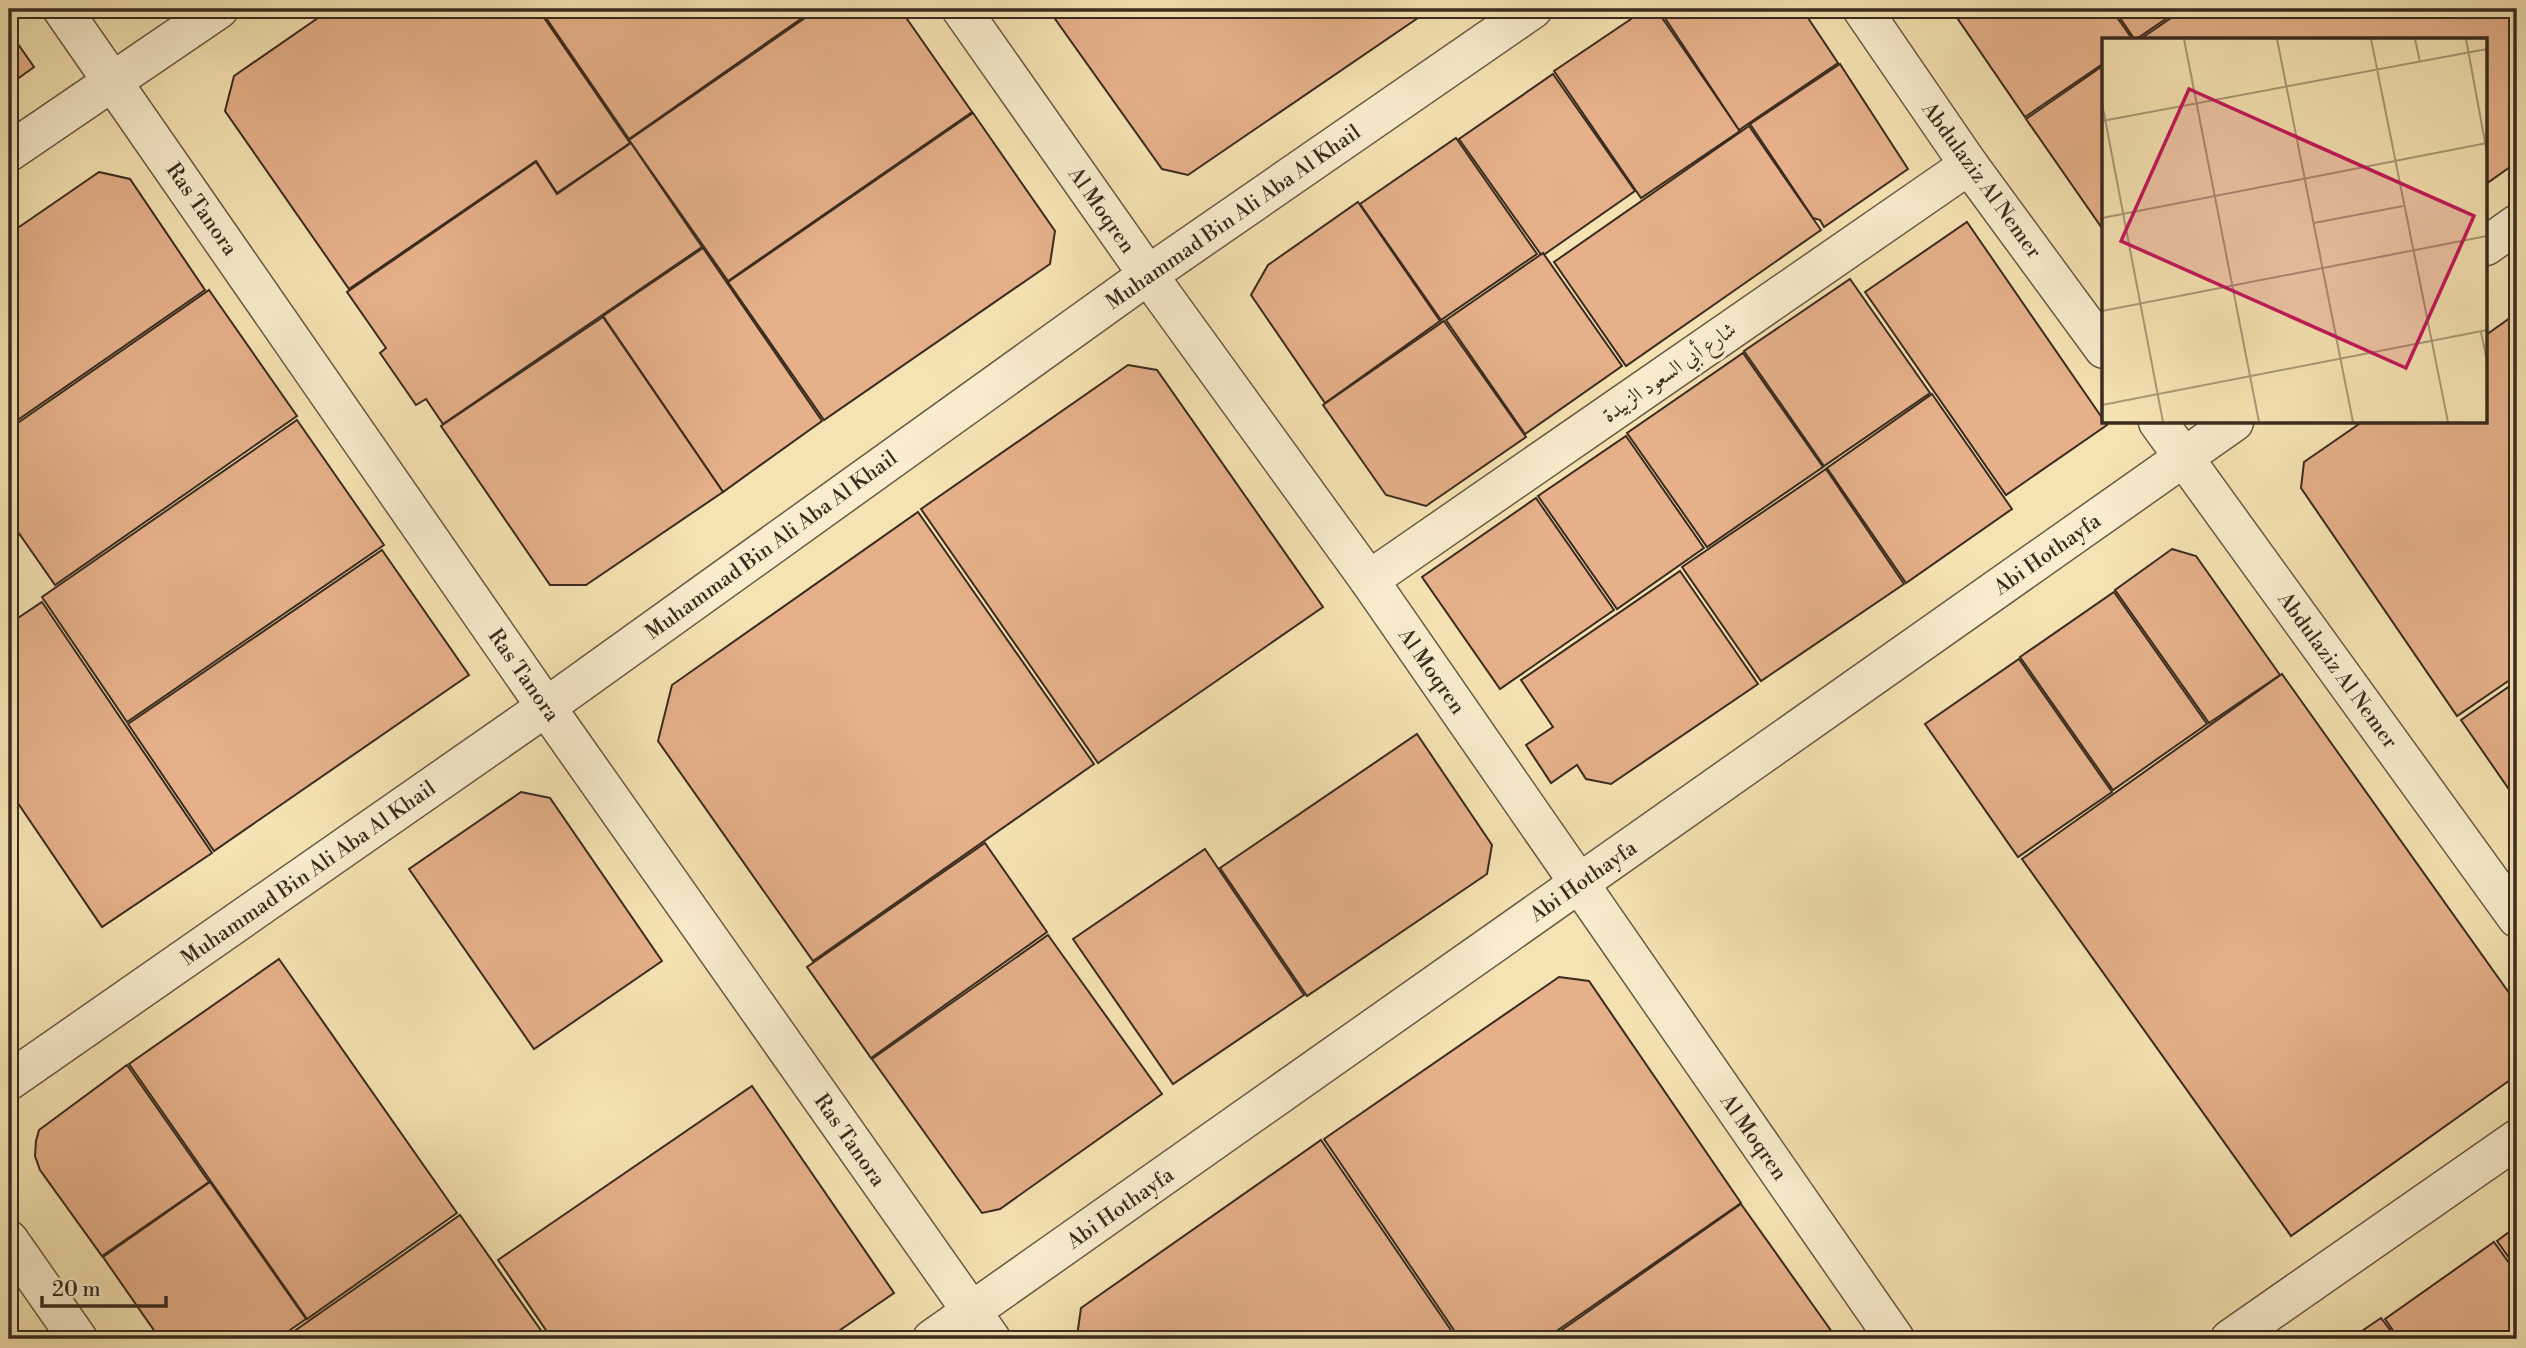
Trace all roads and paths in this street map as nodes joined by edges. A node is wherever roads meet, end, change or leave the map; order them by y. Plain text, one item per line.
1 (62, 9) edge
2 (219, 9) edge
3 (961, 9) edge
4 (1533, 9) edge
5 (1862, 9) edge
6 (113, 80) junction
7 (9, 152) edge
8 (1969, 165) junction
9 (2517, 224) edge
10 (2488, 245) edge
11 (1148, 275) junction
12 (2102, 346) edge
13 (2159, 424) edge
14 (2231, 424) edge
15 (2184, 457) junction
16 (1368, 580) junction
17 (546, 707) junction
18 (1578, 884) junction
19 (2517, 918) edge
20 (9, 1081) edge
21 (2517, 1139) edge
22 (9, 1240) edge
23 (981, 1326) edge
24 (78, 1339) edge
25 (932, 1339) edge
26 (1895, 1339) edge
27 (2230, 1339) edge

1 - 6 street, Ras Tanora
2 - 6 street
3 - 11 street, Al Moqren
4 - 11 street, Muhammad Bin Ali Aba Al Khail
5 - 8 street, Abdulaziz Al Nemer
6 - 7 street
6 - 17 street, Ras Tanora
8 - 12 street, Abdulaziz Al Nemer
8 - 16 street, شارع أبي السعود الزبيدة
9 - 10 street
11 - 16 street, Al Moqren
11 - 17 street, Muhammad Bin Ali Aba Al Khail
13 - 15 street, Abdulaziz Al Nemer
14 - 15 street, Abi Hothayfa
15 - 18 street, Abi Hothayfa
15 - 19 street, Abdulaziz Al Nemer
16 - 18 street, Al Moqren
17 - 20 street, Muhammad Bin Ali Aba Al Khail
17 - 23 street, Ras Tanora
18 - 23 street, Abi Hothayfa
18 - 26 street, Al Moqren
21 - 27 street
22 - 24 street
23 - 25 street, Abi Hothayfa

